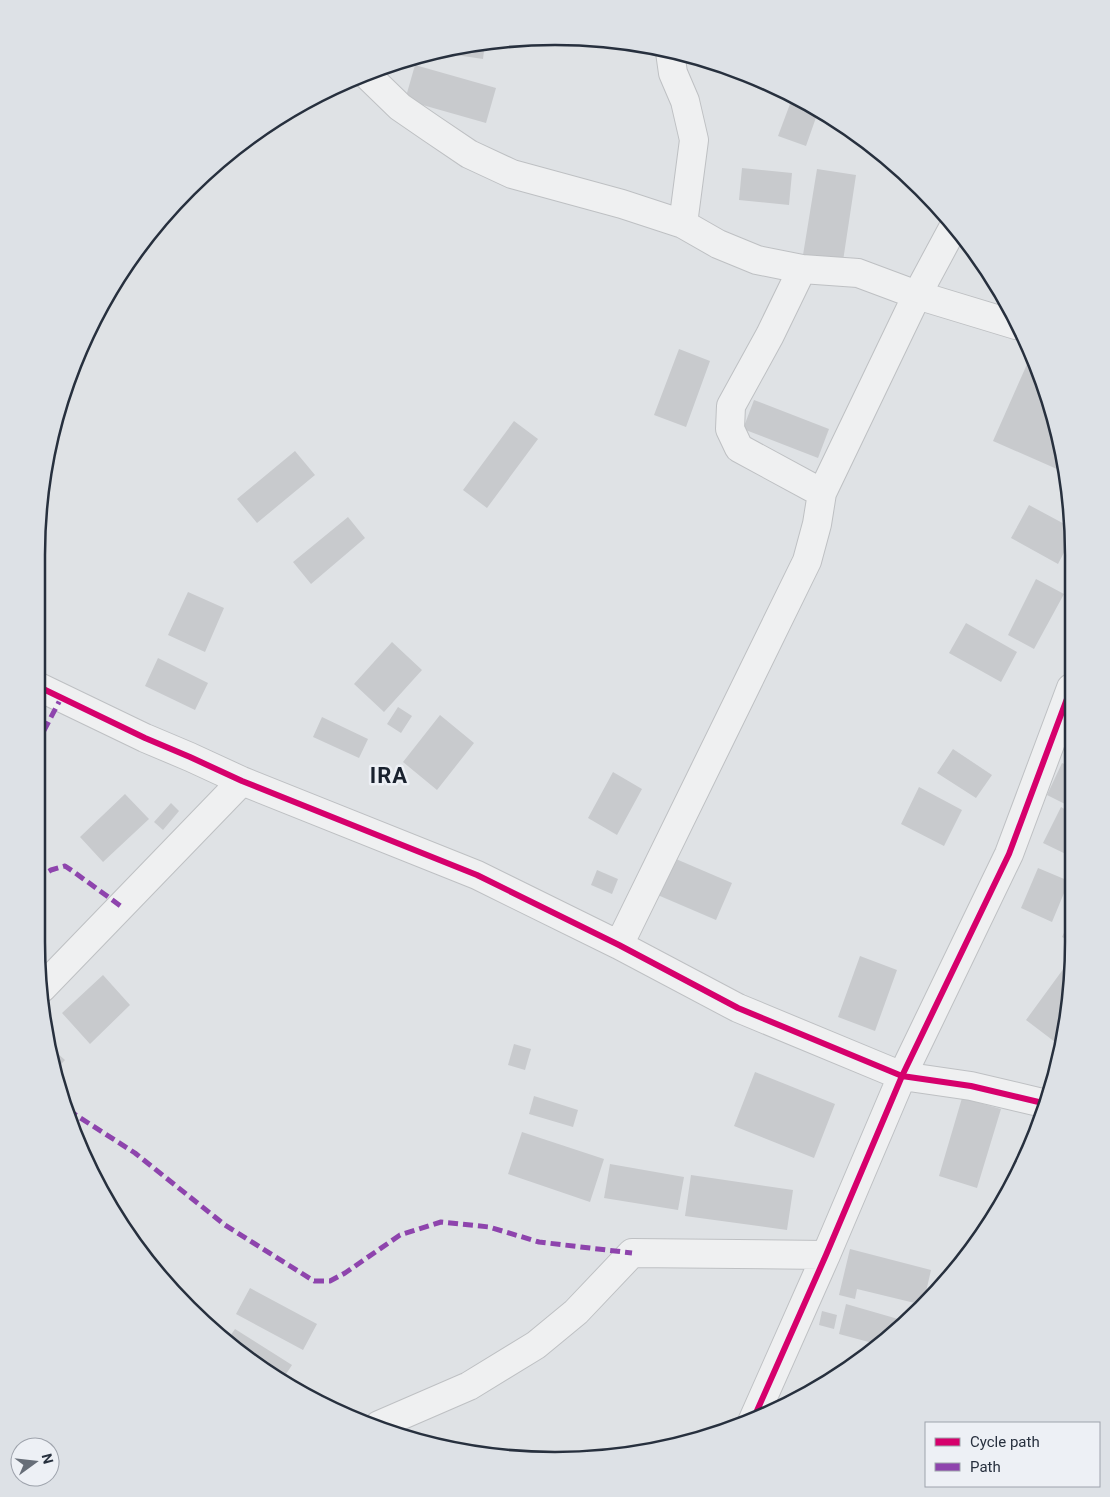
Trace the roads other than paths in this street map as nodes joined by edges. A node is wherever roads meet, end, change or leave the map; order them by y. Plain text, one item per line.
1 (671, 59) edge
2 (372, 79) edge
3 (683, 224) junction
4 (950, 233) edge
5 (802, 269) junction
6 (917, 295) junction
7 (1009, 323) edge
8 (822, 493) junction
9 (45, 690) edge
10 (1065, 704) edge
11 (242, 781) junction
12 (619, 945) junction
13 (47, 983) edge
14 (902, 1076) junction
15 (1039, 1102) edge
16 (826, 1255) junction
17 (757, 1410) edge
18 (385, 1423) edge

1 - 3 street
2 - 3 street
3 - 5 street
4 - 6 street
5 - 6 street
5 - 8 street
6 - 7 street
6 - 8 street
8 - 12 street
9 - 11 street
10 - 14 street
11 - 12 street
11 - 13 street
12 - 14 street
14 - 15 street
14 - 16 street
16 - 17 street
16 - 18 street

